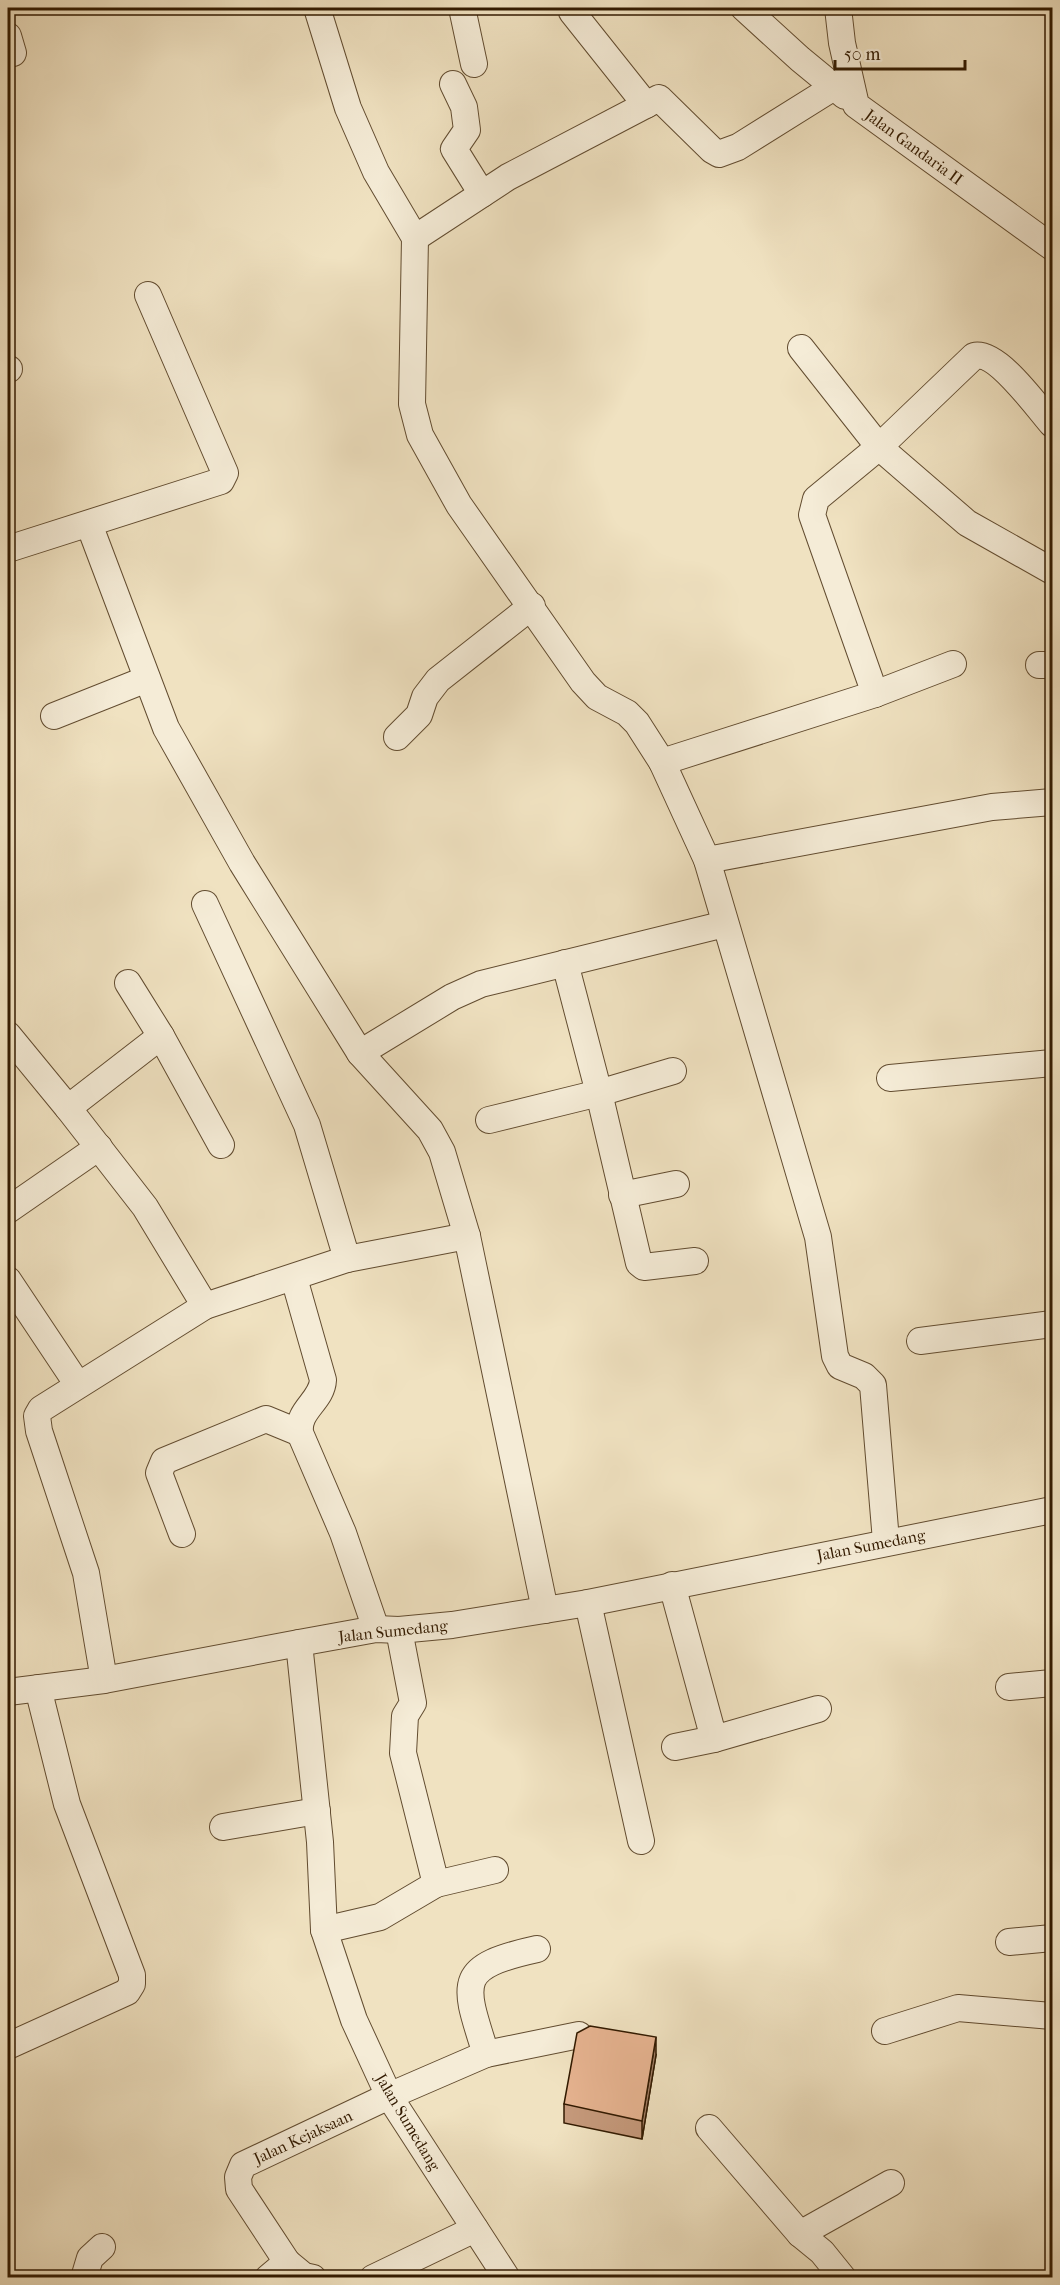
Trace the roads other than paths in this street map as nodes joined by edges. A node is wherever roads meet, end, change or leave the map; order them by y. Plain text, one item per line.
1 (317, 8) edge
2 (462, 8) edge
3 (744, 8) edge
4 (838, 8) edge
5 (573, 12) dead end
6 (474, 64) dead end
7 (453, 84) dead end
8 (834, 87) junction
9 (646, 105) junction
10 (856, 105) junction
11 (482, 194) junction
12 (415, 237) junction
13 (1053, 247) edge
14 (148, 295) dead end
15 (801, 348) dead end
16 (1053, 424) edge
17 (879, 447) junction
18 (89, 524) junction
19 (8, 549) edge
20 (1053, 571) edge
21 (532, 606) junction
22 (953, 664) dead end
23 (147, 679) junction
24 (875, 694) junction
25 (54, 716) dead end
26 (397, 737) dead end
27 (662, 762) junction
28 (1053, 802) edge
29 (708, 860) junction
30 (205, 904) dead end
31 (725, 924) junction
32 (565, 963) junction
33 (128, 983) dead end
34 (8, 1035) edge
35 (161, 1036) junction
36 (360, 1053) junction
37 (1053, 1063) edge
38 (672, 1071) dead end
39 (890, 1078) dead end
40 (599, 1093) junction
41 (68, 1108) junction
42 (489, 1120) dead end
43 (221, 1145) dead end
44 (99, 1147) junction
45 (676, 1184) dead end
46 (622, 1195) junction
47 (8, 1210) edge
48 (467, 1236) junction
49 (347, 1259) junction
50 (695, 1261) dead end
51 (294, 1278) junction
52 (8, 1280) edge
53 (205, 1306) junction
54 (1053, 1324) edge
55 (920, 1341) dead end
56 (78, 1385) junction
57 (300, 1433) junction
58 (1053, 1510) edge
59 (182, 1534) dead end
60 (886, 1541) junction
61 (672, 1585) junction
62 (588, 1604) junction
63 (545, 1610) junction
64 (388, 1630) junction
65 (299, 1643) junction
66 (104, 1680) junction
67 (1053, 1683) edge
68 (1009, 1687) dead end
69 (38, 1688) junction
70 (8, 1692) edge
71 (818, 1709) dead end
72 (714, 1739) junction
73 (675, 1747) dead end
74 (317, 1811) junction
75 (223, 1827) dead end
76 (641, 1841) dead end
77 (495, 1870) dead end
78 (435, 1884) junction
79 (324, 1930) junction
80 (1053, 1938) edge
81 (1009, 1942) dead end
82 (537, 1948) dead end
83 (1053, 2016) edge
84 (885, 2031) dead end
85 (579, 2035) edge
86 (8, 2046) edge
87 (486, 2054) junction
88 (389, 2096) junction
89 (709, 2128) dead end
90 (891, 2183) dead end
91 (474, 2229) junction
92 (800, 2234) junction
93 (102, 2247) dead end
94 (278, 2270) edge
95 (84, 2277) edge
96 (313, 2277) edge
97 (373, 2277) edge
98 (507, 2277) edge
99 (843, 2277) edge

1 - 12 street
2 - 6 street
3 - 8 street
4 - 10 street, Jalan Gandaria II
5 - 9 street
7 - 11 street
8 - 9 street
8 - 10 street
9 - 11 street
10 - 13 street, Jalan Gandaria II
11 - 12 street
12 - 21 street
14 - 18 street
15 - 17 street
16 - 17 street
17 - 20 street
17 - 24 street
18 - 19 street
18 - 23 street
21 - 26 street
21 - 27 street
22 - 24 street
23 - 25 street
23 - 36 street
24 - 27 street
27 - 29 street
28 - 29 street
29 - 31 street
30 - 49 street
31 - 32 street
31 - 60 street
32 - 36 street
32 - 40 street
33 - 35 street
34 - 41 street
35 - 41 street
35 - 43 street
36 - 48 street
37 - 39 street
38 - 40 street
40 - 42 street
40 - 46 street
41 - 44 street
44 - 47 street
44 - 53 street
45 - 46 street
46 - 50 street
48 - 49 street
48 - 63 street
49 - 51 street
51 - 53 street
51 - 57 street
52 - 56 street
53 - 56 street
54 - 55 street
56 - 66 street
57 - 59 street
57 - 64 street
58 - 60 street, Jalan Sumedang
60 - 61 street, Jalan Sumedang
61 - 62 street, Jalan Sumedang
61 - 72 street
62 - 63 street, Jalan Sumedang
62 - 76 street
63 - 64 street, Jalan Sumedang
64 - 65 street, Jalan Sumedang
64 - 78 street
65 - 66 street
65 - 74 street, Jalan Sumedang
66 - 69 street
67 - 68 street
69 - 70 street
69 - 86 street
71 - 72 street
72 - 73 street
74 - 75 street
74 - 79 street, Jalan Sumedang
77 - 78 street
78 - 79 street
79 - 88 street, Jalan Sumedang
80 - 81 street
82 - 87 street
83 - 84 street
85 - 87 street
87 - 88 street
88 - 91 street, Jalan Sumedang
88 - 94 street, Jalan Kejaksaan
89 - 92 street
90 - 92 street
91 - 97 street
91 - 98 street, Jalan Sumedang
92 - 99 street
93 - 95 street
94 - 96 street

